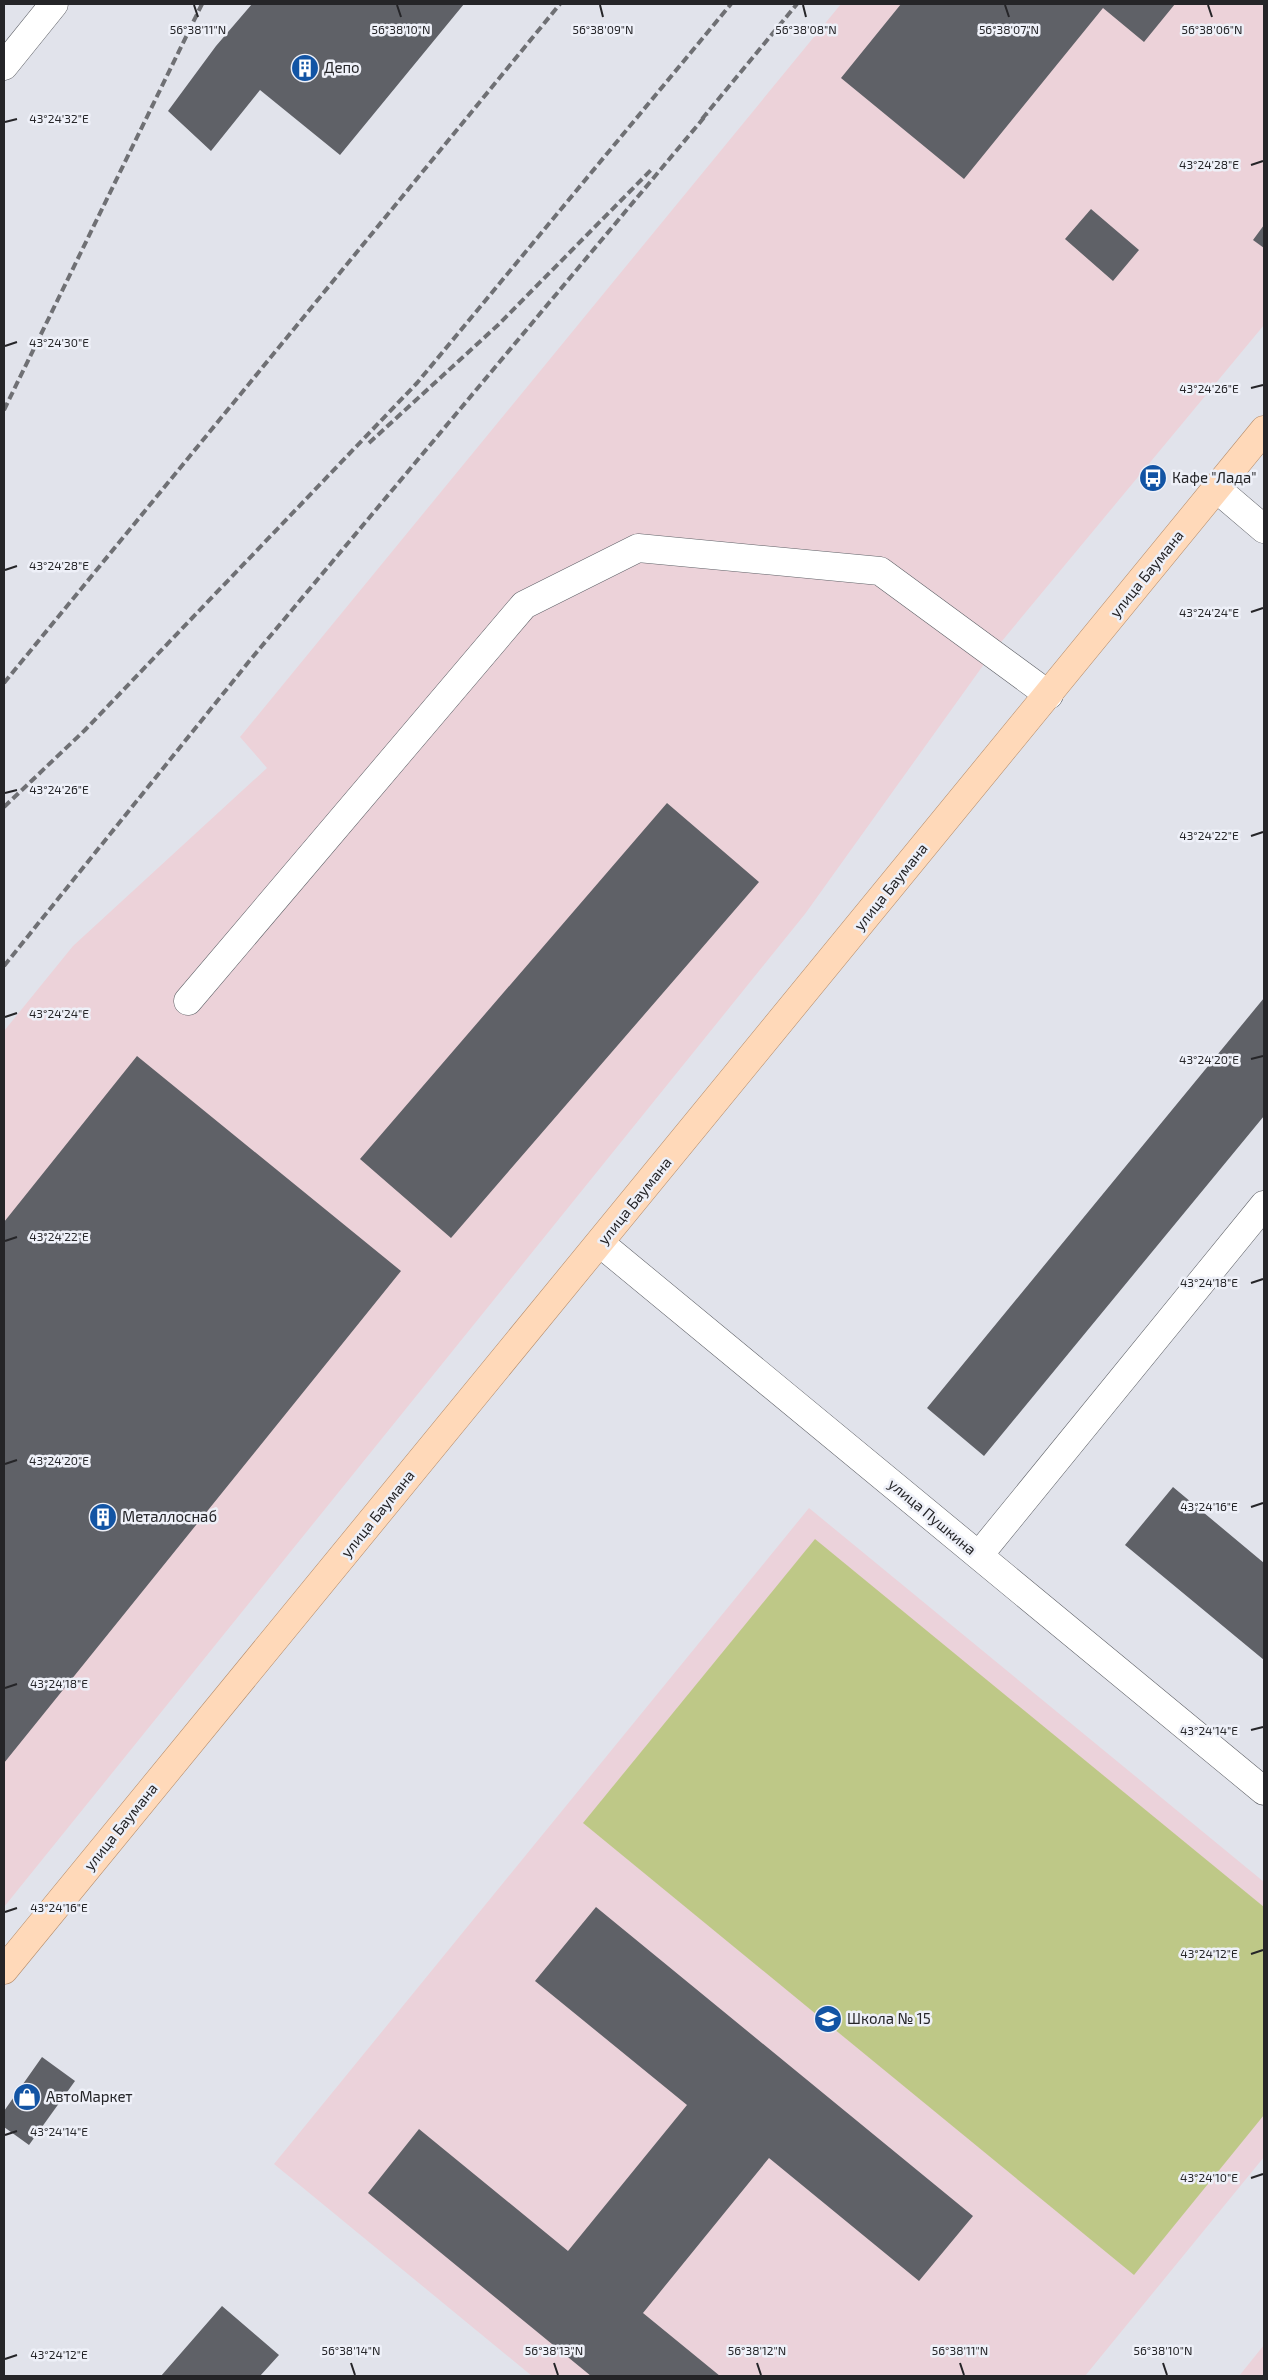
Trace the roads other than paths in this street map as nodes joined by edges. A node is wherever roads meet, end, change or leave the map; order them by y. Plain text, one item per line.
1 (54, 4) edge
2 (4, 66) edge
3 (1264, 430) edge
4 (1216, 489) junction
5 (1264, 529) edge
6 (1049, 695) junction
7 (188, 1001) dead end
8 (1264, 1205) edge
9 (600, 1243) junction
10 (978, 1555) junction
11 (1264, 1791) edge
12 (4, 1970) edge

1 - 2 street
3 - 4 main road, улица Баумана
4 - 5 street
4 - 6 main road, улица Баумана
6 - 7 street
6 - 9 main road, улица Баумана
8 - 10 street
9 - 10 street, улица Пушкина
9 - 12 main road, улица Баумана
10 - 11 street, улица Пушкина

